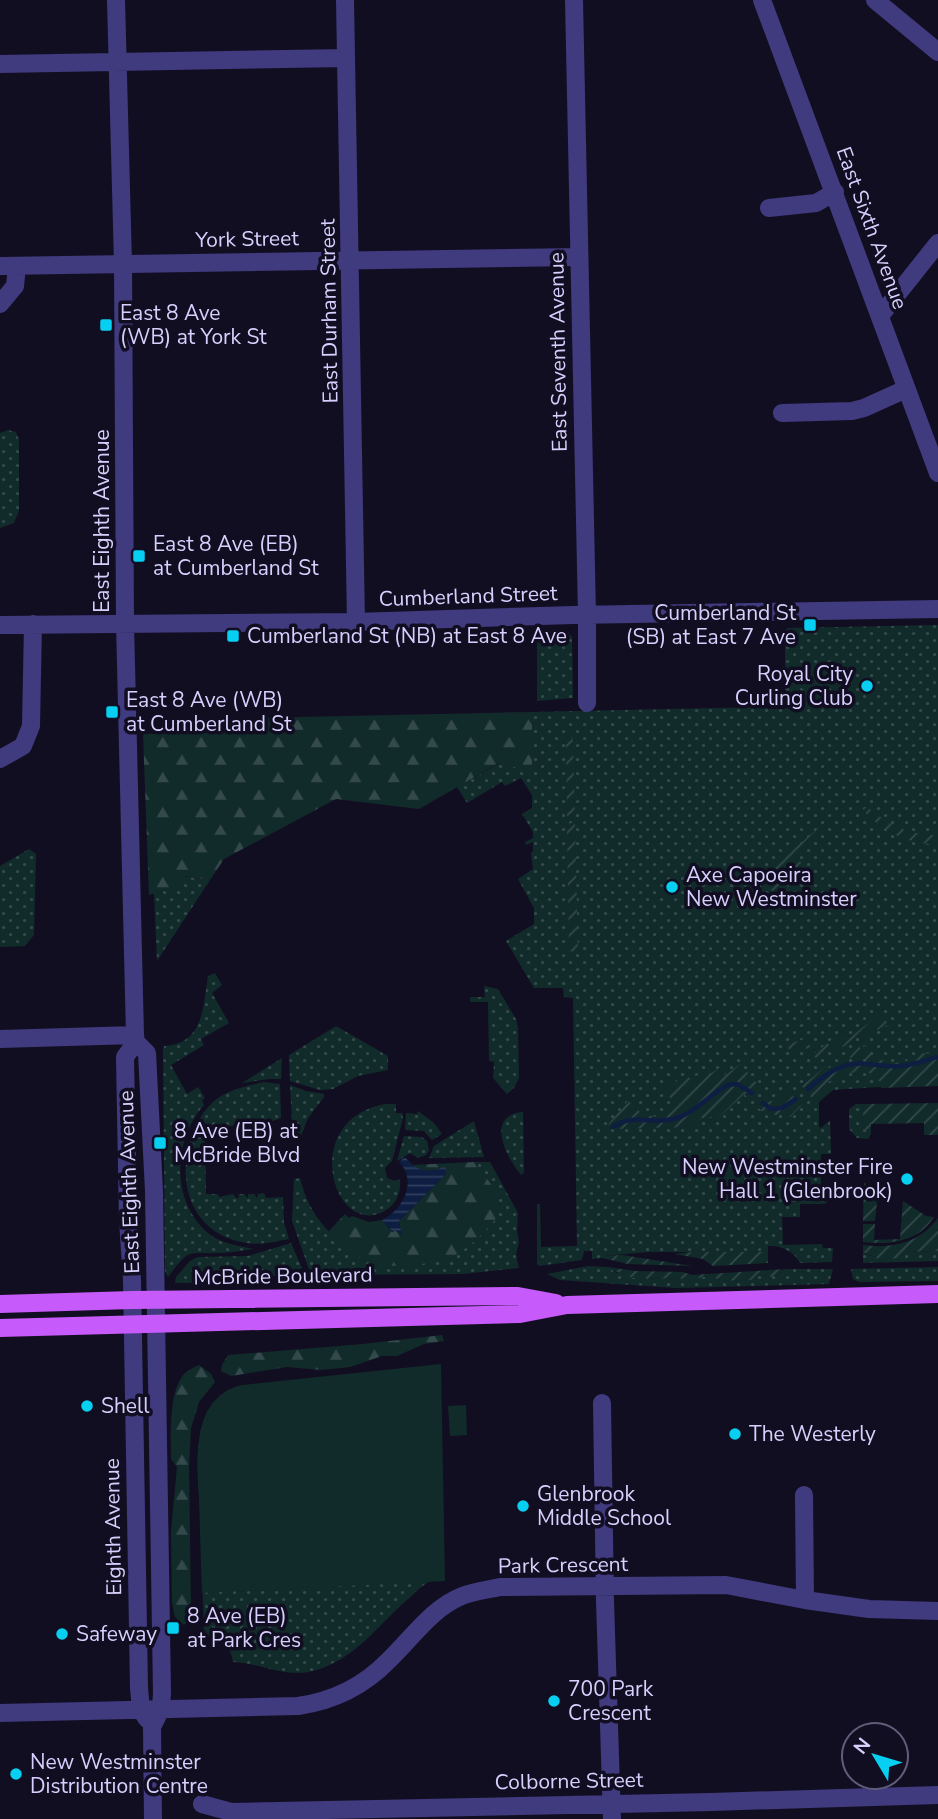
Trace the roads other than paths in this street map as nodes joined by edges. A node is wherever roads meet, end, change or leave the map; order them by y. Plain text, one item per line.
1 (116, 0) edge
2 (345, 0) edge
3 (574, 0) edge
4 (875, 0) edge
5 (767, 2) edge
6 (938, 52) edge
7 (346, 58) junction
8 (117, 62) junction
9 (0, 64) edge
10 (835, 192) junction
11 (769, 208) dead end
12 (938, 243) edge
13 (579, 257) junction
14 (351, 259) junction
15 (123, 264) junction
16 (8, 266) edge
17 (0, 304) edge
18 (880, 316) junction
19 (906, 389) junction
20 (782, 413) dead end
21 (938, 473) edge
22 (938, 609) edge
23 (587, 615) junction
24 (356, 622) junction
25 (125, 623) junction
26 (33, 624) junction
27 (0, 625) edge
28 (587, 703) dead end
29 (0, 760) edge
30 (136, 1038) junction
31 (0, 1039) edge
32 (938, 1294) edge
33 (132, 1300) junction
34 (156, 1300) junction
35 (0, 1304) edge
36 (566, 1306) junction
37 (133, 1323) junction
38 (156, 1324) junction
39 (0, 1328) edge
40 (603, 1403) dead end
41 (804, 1495) dead end
42 (137, 1558) junction
43 (161, 1558) junction
44 (605, 1587) junction
45 (805, 1600) junction
46 (938, 1611) edge
47 (161, 1709) junction
48 (141, 1710) junction
49 (0, 1713) edge
50 (152, 1727) junction
51 (938, 1795) edge
52 (202, 1804) dead end
53 (611, 1811) edge
54 (153, 1819) edge

1 - 8 street, East Eighth Avenue
2 - 7 street, East Durham Street
3 - 13 street, East Seventh Avenue
4 - 6 street
5 - 10 street, East Sixth Avenue
7 - 8 street
7 - 14 street, East Durham Street
8 - 9 street
8 - 15 street, East Eighth Avenue
10 - 11 street
10 - 18 street, East Sixth Avenue
12 - 18 street
13 - 14 street, York Street
13 - 23 street, East Seventh Avenue
14 - 15 street, York Street
14 - 24 street, East Durham Street
15 - 16 street, York Street
15 - 25 street, East Eighth Avenue
16 - 17 street
18 - 19 street, East Sixth Avenue
19 - 20 street
19 - 21 street, East Sixth Avenue
22 - 23 street, Cumberland Street
23 - 24 street, Cumberland Street
23 - 28 street, East Seventh Avenue
24 - 25 street, Cumberland Street
25 - 26 street, Cumberland Street
25 - 30 street, East Eighth Avenue
26 - 27 street, Cumberland Street
26 - 29 street
30 - 31 street
30 - 33 street, East Eighth Avenue
30 - 34 street, East Eighth Avenue
32 - 36 main road, McBride Boulevard
33 - 34 main road, McBride Boulevard
33 - 35 main road, McBride Boulevard
33 - 37 street, East Eighth Avenue
34 - 36 main road, McBride Boulevard
34 - 38 street, East Eighth Avenue
36 - 38 main road, McBride Boulevard
37 - 38 main road, McBride Boulevard
37 - 39 main road, McBride Boulevard
37 - 42 street, Eighth Avenue
38 - 43 street
40 - 44 street
41 - 45 street
42 - 43 street
42 - 48 street, Eighth Avenue
43 - 47 street
44 - 45 street, Park Crescent
44 - 47 street, Park Crescent
44 - 53 street
45 - 46 street, Park Crescent
47 - 48 street, Park Crescent
47 - 50 street
48 - 49 street
48 - 50 street
50 - 54 street
51 - 53 street, Colborne Street
52 - 53 street, Colborne Street

